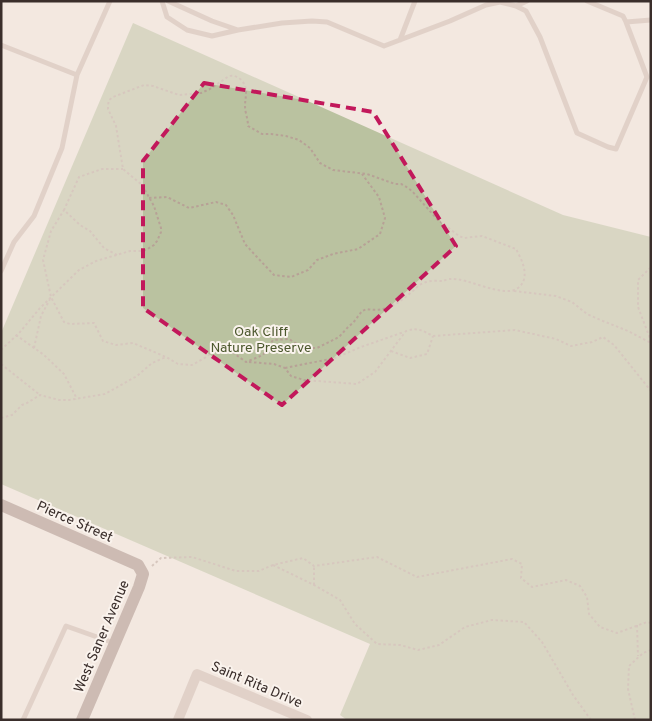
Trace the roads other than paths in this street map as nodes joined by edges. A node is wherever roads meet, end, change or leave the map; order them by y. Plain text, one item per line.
1 (110, 1) edge
2 (162, 1) edge
3 (168, 1) edge
4 (415, 1) edge
5 (527, 1) edge
6 (587, 1) edge
7 (516, 6) junction
8 (651, 20) edge
9 (626, 22) junction
10 (238, 30) junction
11 (400, 40) junction
12 (1, 45) edge
13 (77, 75) junction
14 (1, 271) edge
15 (1, 505) edge
16 (140, 570) joint
17 (115, 644) junction
18 (23, 720) edge
19 (82, 720) edge
20 (178, 720) edge
21 (307, 720) edge

1 - 13 lane
2 - 10 lane
3 - 10 lane
4 - 11 lane
5 - 7 lane
6 - 9 lane
7 - 9 lane
7 - 11 lane
8 - 9 lane
10 - 11 lane
12 - 13 lane
13 - 14 lane
15 - 16 street, Pierce Street
16 - 17 street, West Saner Avenue
17 - 18 lane
17 - 19 street, West Saner Avenue
20 - 21 street, Saint Rita Drive

